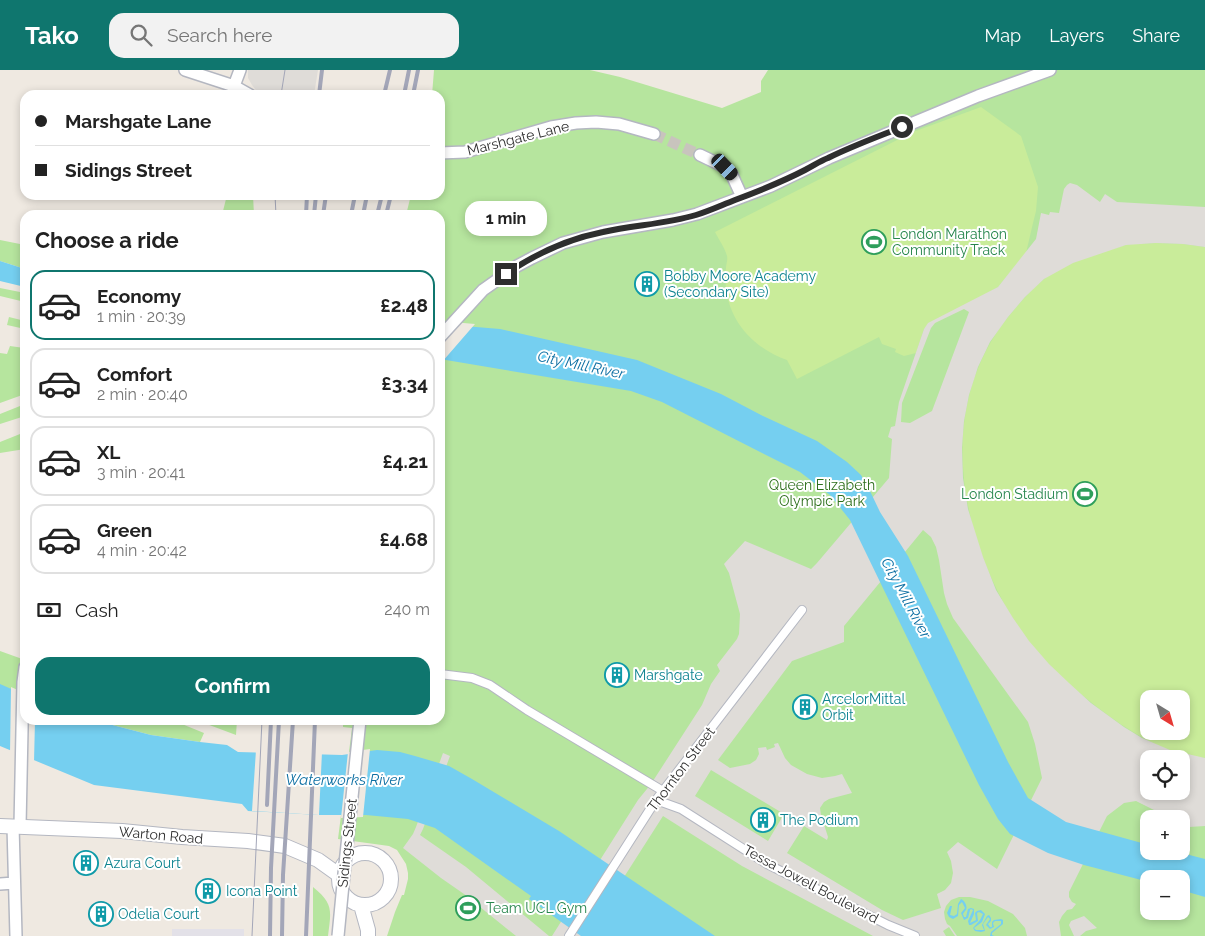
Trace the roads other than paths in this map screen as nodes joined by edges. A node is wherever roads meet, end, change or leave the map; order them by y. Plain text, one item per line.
1 (185, 70) edge
2 (240, 70) edge
3 (1050, 70) edge
4 (234, 86) junction
5 (241, 90) edge
6 (654, 134) tunnel mouth
7 (445, 153) edge
8 (700, 155) tunnel mouth
9 (742, 197) junction
10 (445, 332) edge
11 (802, 610) dead end
12 (445, 675) edge
13 (22, 725) edge
14 (359, 725) edge
15 (663, 791) junction
16 (656, 800) junction
17 (11, 826) edge
18 (318, 860) junction
19 (346, 861) junction
20 (339, 875) junction
21 (14, 883) junction
22 (0, 884) edge
23 (377, 901) junction
24 (362, 905) junction
25 (368, 933) edge
26 (16, 936) edge
27 (338, 936) edge
28 (569, 936) edge
29 (915, 936) edge

1 - 4 street
2 - 4 street
3 - 9 street
4 - 5 street
6 - 7 street, Marshgate Lane
8 - 9 street
9 - 10 street
11 - 15 street, Thornton Street
12 - 15 street
13 - 17 street
14 - 27 street, Sidings Street, bridge
15 - 16 street, Thornton Street
16 - 28 street, Thornton Street
16 - 29 street, Tessa Jowell Boulevard
17 - 18 street, Warton Road
17 - 21 street
18 - 19 street, Warton Road
18 - 20 street, Warton Road
19 - 20 street
19 - 23 street
20 - 24 street
21 - 22 street
21 - 26 street
23 - 24 street
23 - 25 street
24 - 25 street

